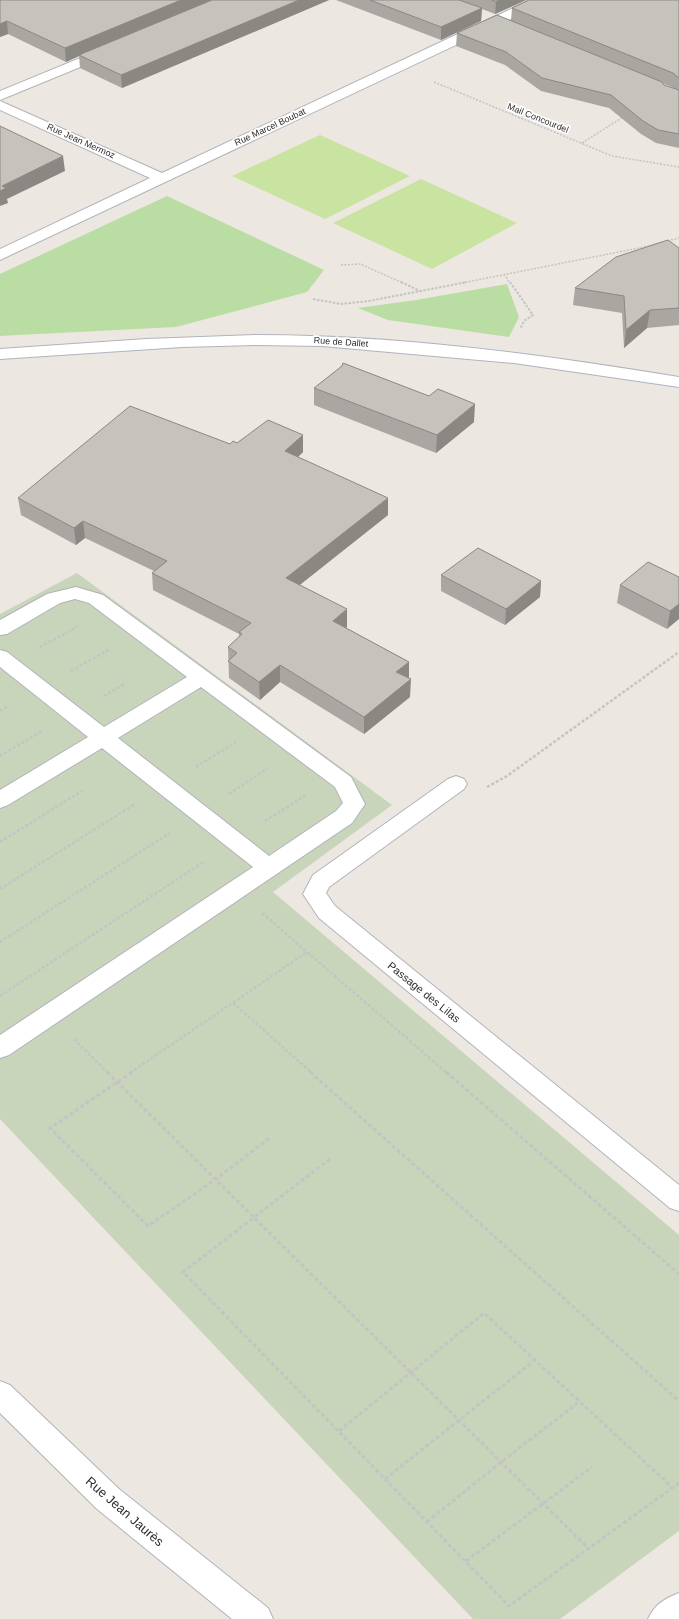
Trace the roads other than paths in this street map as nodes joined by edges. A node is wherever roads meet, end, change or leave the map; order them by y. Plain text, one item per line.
1 (540, 0) edge
2 (482, 15) edge
3 (496, 20) junction
4 (510, 26) edge
5 (118, 46) edge
6 (0, 96) edge
7 (0, 105) edge
8 (162, 178) junction
9 (0, 255) edge
10 (0, 354) edge
11 (679, 382) edge
12 (0, 629) edge
13 (5, 661) edge
14 (201, 678) junction
15 (102, 737) junction
16 (456, 784) road end
17 (0, 800) edge
18 (269, 868) junction
19 (0, 1048) edge
20 (679, 1200) edge
21 (0, 1394) edge
22 (679, 1608) edge
23 (257, 1619) edge
24 (664, 1619) edge

1 - 3 street, Rue Marcel Boubat
2 - 3 street
3 - 4 street
3 - 8 street, Rue Marcel Boubat
5 - 6 street
7 - 8 street, Rue Jean Mermoz
8 - 9 street, Rue Marcel Boubat
10 - 11 street, Rue de Dallet
12 - 14 street
13 - 15 street
14 - 15 street
14 - 18 street
15 - 17 street
15 - 18 street
16 - 20 street, Passage des Lilas
18 - 19 street
21 - 23 street, Rue Jean Jaurès
22 - 24 street

